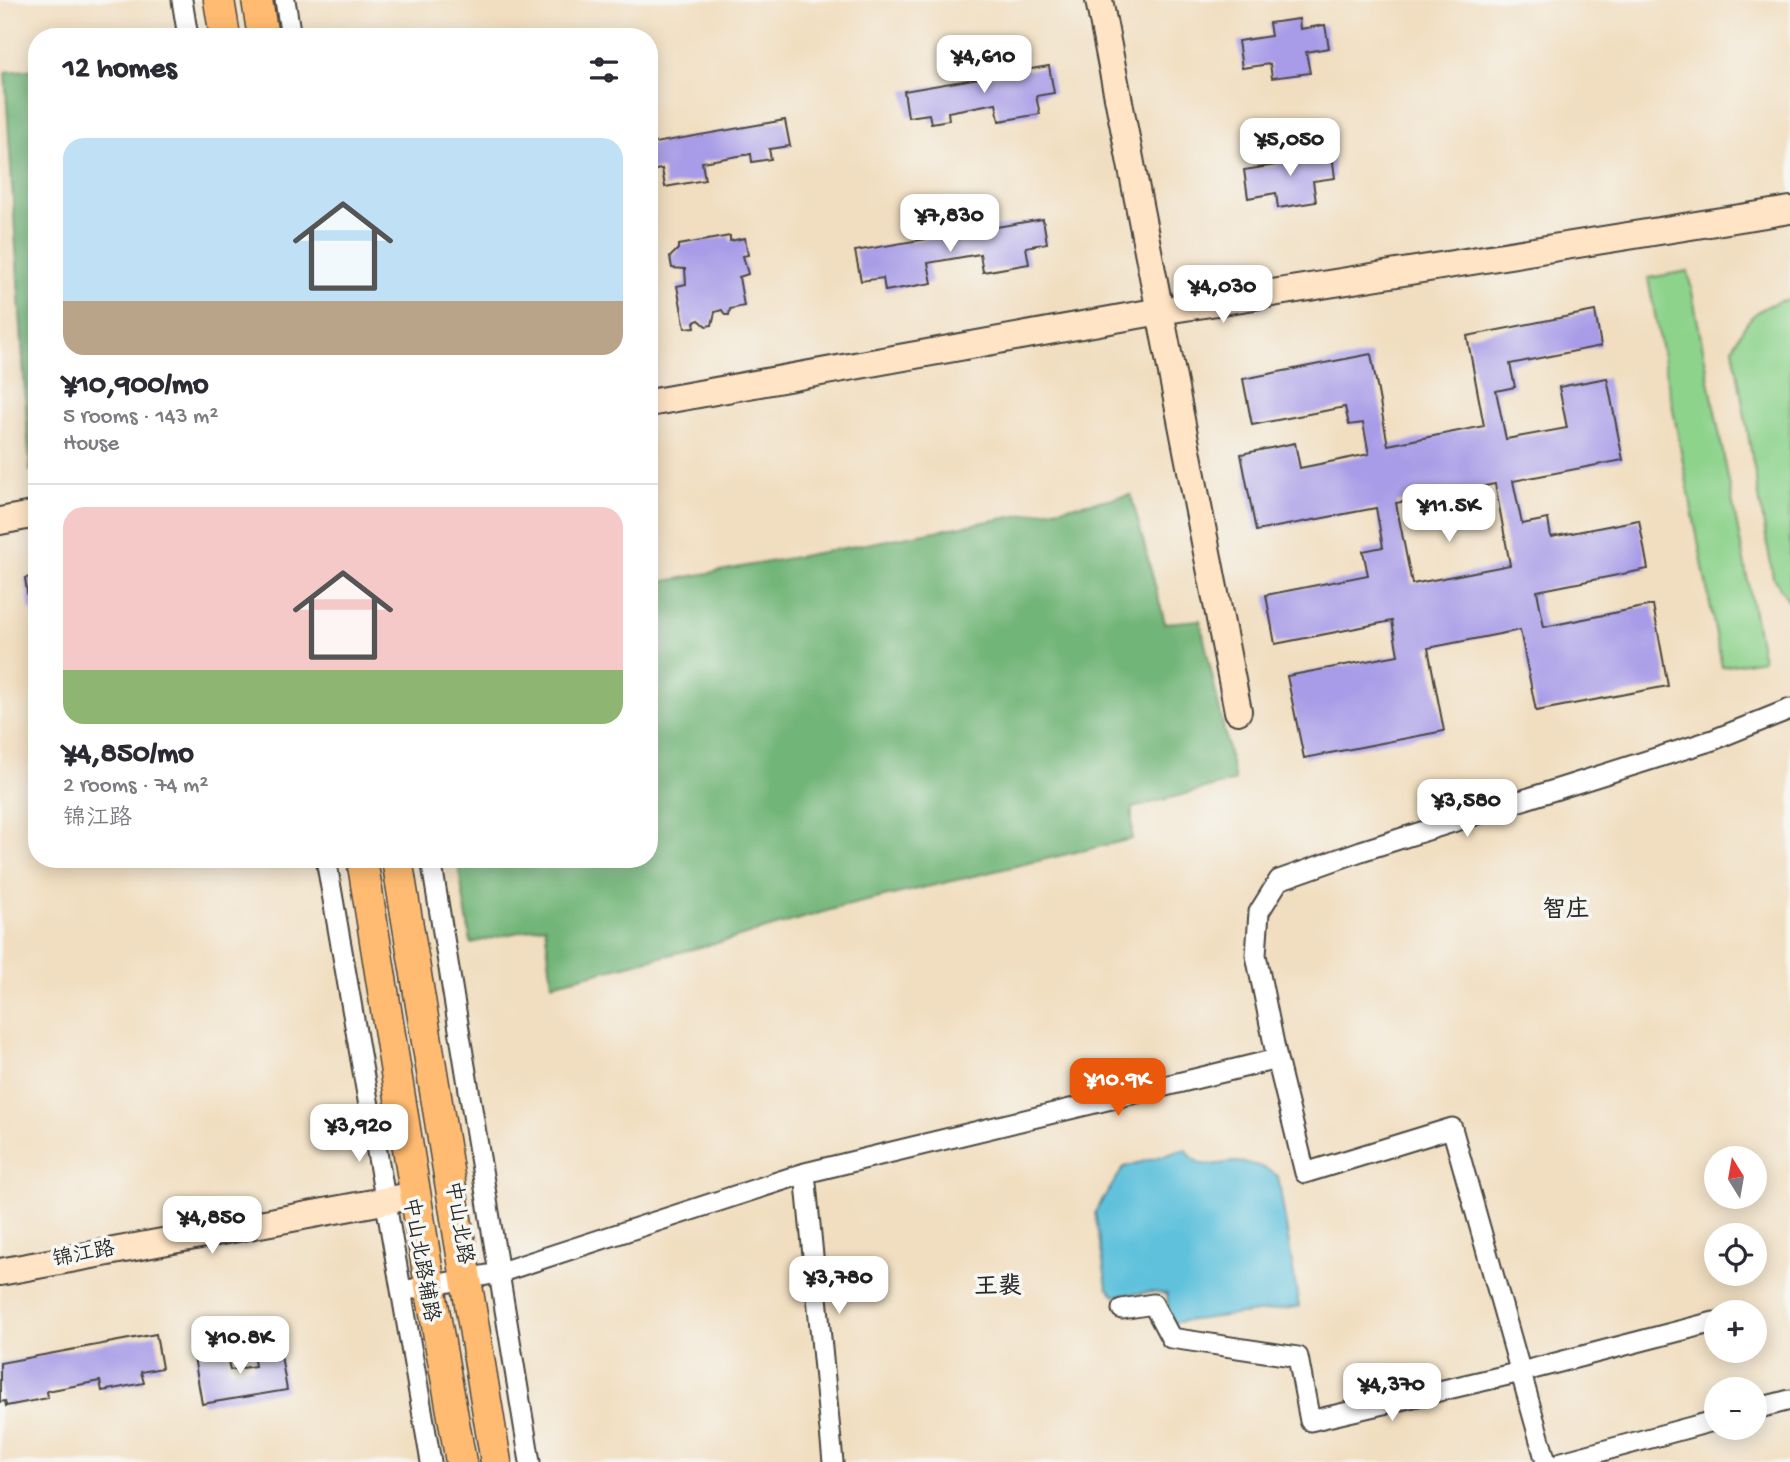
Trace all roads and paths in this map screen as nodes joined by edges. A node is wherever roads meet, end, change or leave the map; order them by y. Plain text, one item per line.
1 (182, 0) edge
2 (219, 0) edge
3 (257, 0) edge
4 (285, 0) edge
5 (1099, 0) edge
6 (187, 28) edge
7 (224, 28) edge
8 (262, 28) edge
9 (290, 28) edge
10 (1790, 210) edge
11 (1160, 312) junction
12 (658, 401) edge
13 (28, 516) edge
14 (0, 521) edge
15 (1790, 709) edge
16 (1238, 711) dead end
17 (328, 868) edge
18 (363, 868) edge
19 (398, 868) edge
20 (432, 868) edge
21 (1278, 1059) junction
22 (805, 1173) junction
23 (416, 1195) junction
24 (386, 1200) junction
25 (0, 1272) edge
26 (498, 1273) junction
27 (466, 1279) junction
28 (416, 1288) junction
29 (1122, 1309) dead end
30 (1704, 1325) edge
31 (1521, 1372) junction
32 (1790, 1400) edge
33 (1767, 1406) edge
34 (1704, 1424) edge
35 (431, 1462) edge
36 (461, 1462) edge
37 (496, 1462) edge
38 (530, 1462) edge
39 (833, 1462) edge
40 (1546, 1462) edge
41 (1562, 1462) edge

1 - 6 street
2 - 7 main road
3 - 8 main road
4 - 9 street
5 - 11 street
10 - 11 street
11 - 12 street
11 - 16 street
13 - 14 street
15 - 21 street
17 - 24 street, 中山北路辅路
18 - 23 main road, 中山北路
19 - 27 main road, 中山北路
20 - 26 street
21 - 22 street
21 - 31 street
22 - 26 street
22 - 39 street
23 - 24 street, 锦江路
23 - 28 main road, 中山北路
24 - 25 street, 锦江路
24 - 28 street, 中山北路辅路
26 - 27 street
26 - 38 street
27 - 28 street
27 - 37 main road, 中山北路
28 - 35 street, 中山北路辅路
28 - 36 main road, 中山北路
29 - 31 street
30 - 31 street
31 - 40 street
32 - 33 street
34 - 41 street

